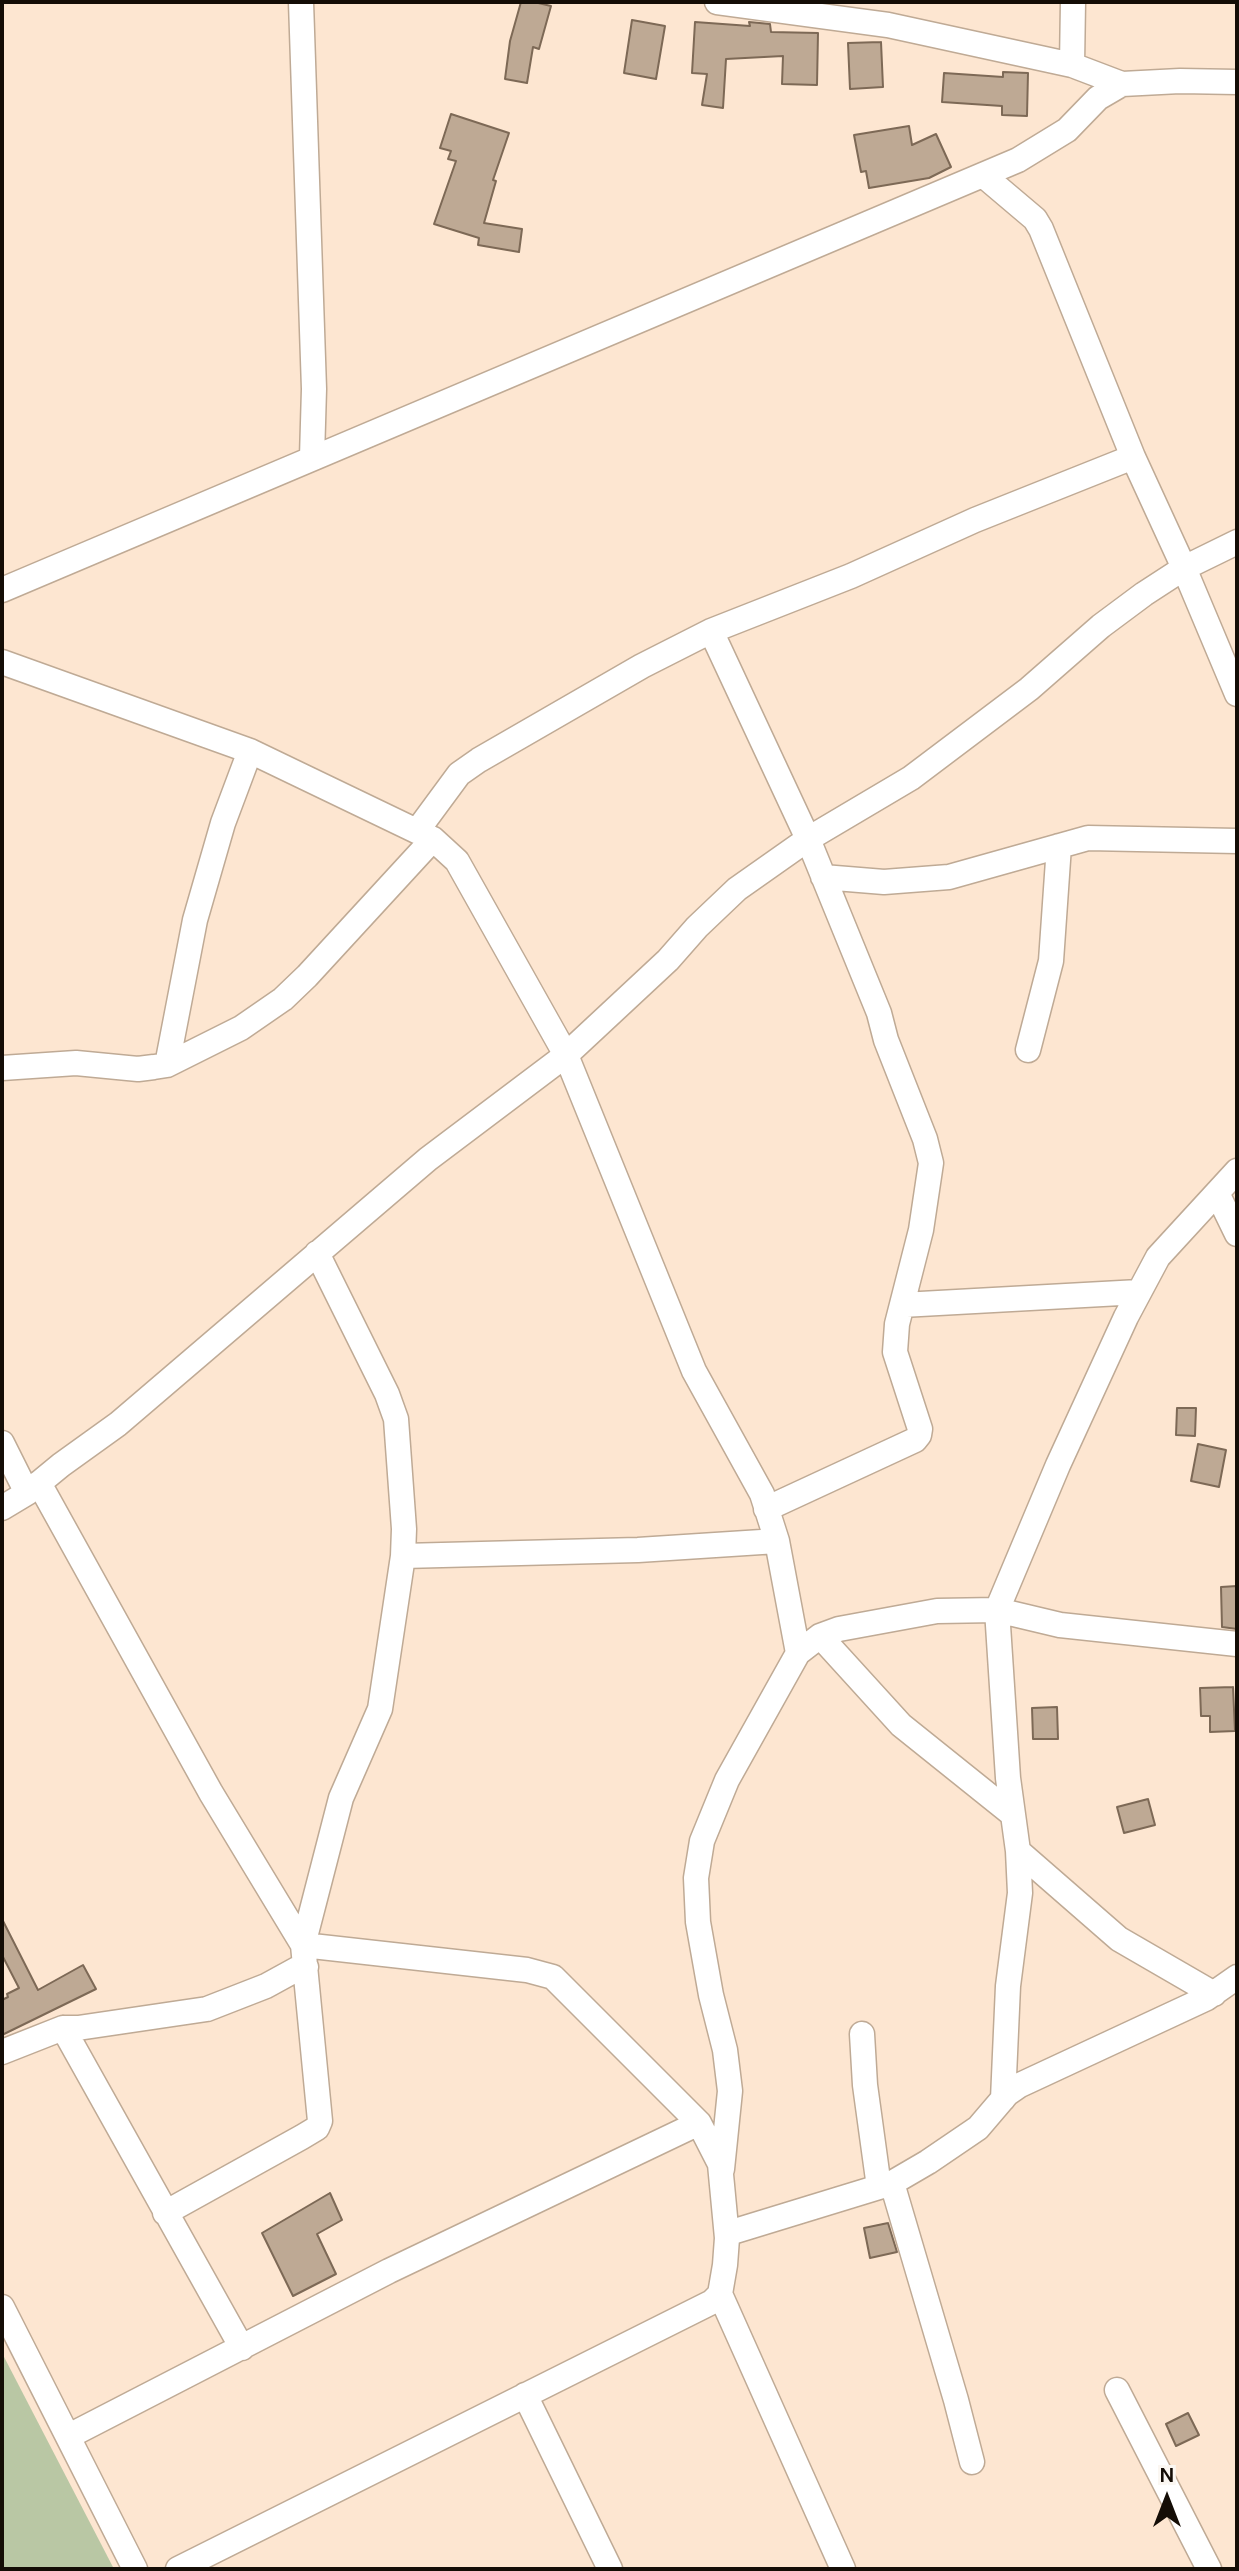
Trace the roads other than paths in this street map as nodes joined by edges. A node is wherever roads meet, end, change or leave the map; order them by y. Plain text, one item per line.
1 (301, 2) edge
2 (717, 2) edge
3 (1073, 2) edge
4 (888, 13) edge
5 (1072, 65) junction
6 (1237, 82) edge
7 (1122, 84) junction
8 (983, 175) junction
9 (312, 457) junction
10 (1133, 457) junction
11 (1237, 542) edge
12 (1184, 568) junction
13 (2, 590) edge
14 (711, 631) junction
15 (2, 643) edge
16 (8, 664) edge
17 (1237, 694) edge
18 (250, 751) junction
19 (425, 835) junction
20 (808, 839) junction
21 (1237, 841) edge
22 (1059, 846) junction
23 (823, 877) junction
24 (1028, 1050) dead end
25 (566, 1055) junction
26 (167, 1065) junction
27 (3, 1072) edge
28 (1237, 1171) edge
29 (1217, 1193) junction
30 (1237, 1234) edge
31 (317, 1253) junction
32 (1139, 1292) junction
33 (902, 1305) junction
34 (2, 1443) edge
35 (33, 1488) junction
36 (2, 1508) edge
37 (766, 1509) junction
38 (777, 1541) junction
39 (403, 1556) junction
40 (997, 1610) junction
41 (820, 1636) junction
42 (1237, 1644) edge
43 (798, 1653) junction
44 (1012, 1814) junction
45 (1018, 1851) junction
46 (304, 1956) junction
47 (1237, 1977) edge
48 (1214, 1994) junction
49 (63, 2028) junction
50 (862, 2034) dead end
51 (2, 2052) edge
52 (1003, 2099) junction
53 (699, 2123) junction
54 (721, 2171) junction
55 (885, 2185) junction
56 (165, 2213) junction
57 (727, 2238) junction
58 (720, 2294) junction
59 (2, 2307) edge
60 (242, 2348) junction
61 (1117, 2390) dead end
62 (525, 2395) junction
63 (69, 2436) junction
64 (972, 2462) dead end
65 (836, 2567) edge
66 (608, 2568) edge
67 (135, 2569) edge
68 (178, 2569) edge
69 (1209, 2569) edge

1 - 9 street
2 - 4 street
3 - 5 street
4 - 5 street
5 - 7 street
6 - 7 street
7 - 8 street
8 - 9 street
8 - 10 street
9 - 13 street
10 - 12 street
10 - 14 street
11 - 12 street
12 - 17 street
12 - 20 street
14 - 19 street
14 - 20 street
15 - 16 street
16 - 18 street
18 - 19 street
18 - 26 street
19 - 25 street
19 - 26 street
20 - 23 street
20 - 25 street
21 - 22 street
22 - 23 street
22 - 24 street
23 - 33 street
25 - 31 street
25 - 37 street
26 - 27 street
28 - 29 street
29 - 30 street
29 - 32 street
31 - 35 street
31 - 39 street
32 - 33 street
32 - 40 street
33 - 37 street
34 - 35 street
35 - 36 street
35 - 46 street
37 - 38 street
38 - 39 street
38 - 43 street
39 - 46 street
40 - 41 street
40 - 42 street
40 - 44 street
41 - 43 street
41 - 44 street
43 - 54 street
44 - 45 street
45 - 48 street
45 - 52 street
46 - 49 street
46 - 53 street
46 - 56 street
47 - 48 street
48 - 52 street
49 - 51 street
49 - 56 street
50 - 55 street
52 - 55 street
53 - 54 street
53 - 60 street
54 - 57 street
55 - 57 street
55 - 64 street
56 - 60 street
57 - 58 street
58 - 62 street
58 - 65 street
59 - 63 street
60 - 63 street
61 - 69 street
62 - 66 street
62 - 68 street
63 - 67 street

